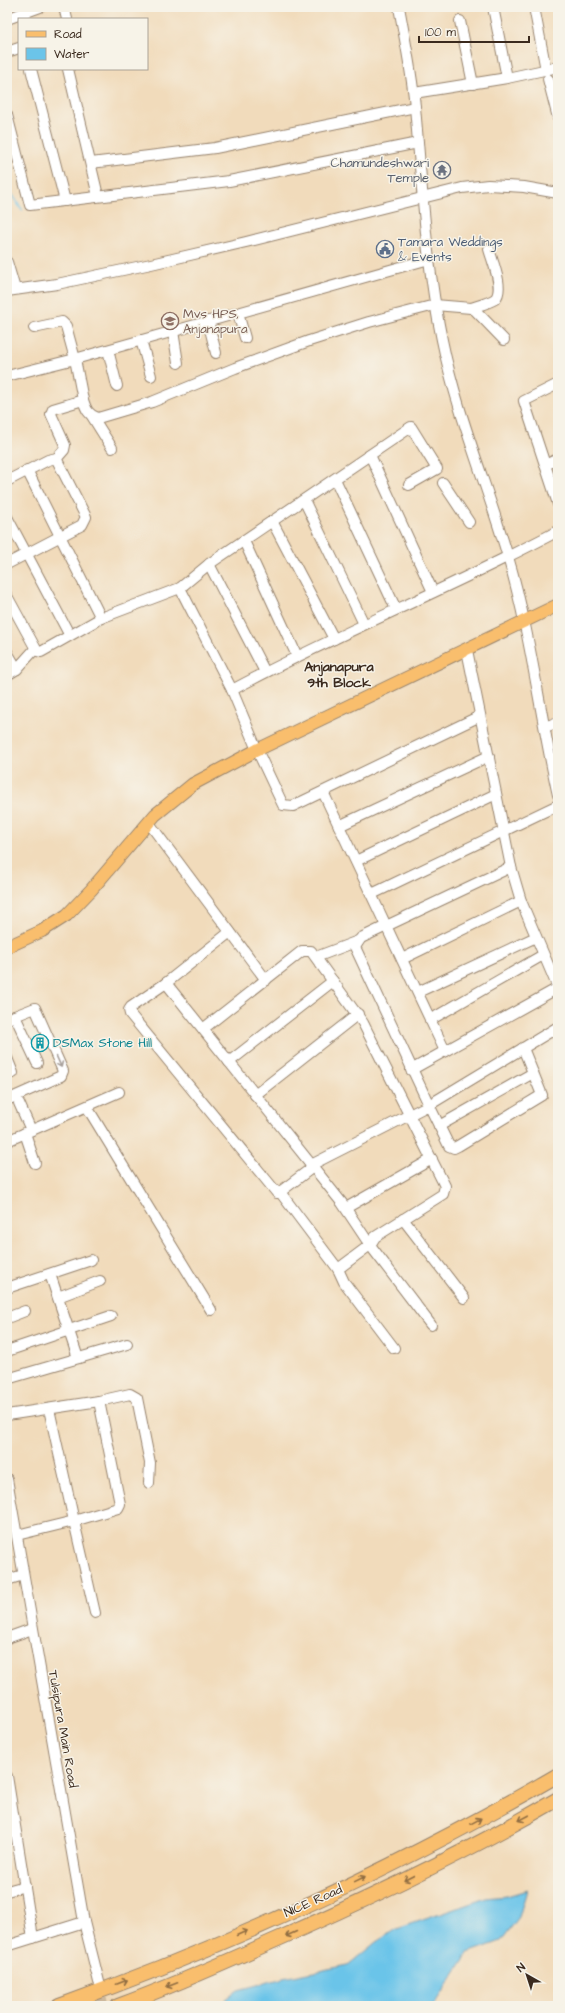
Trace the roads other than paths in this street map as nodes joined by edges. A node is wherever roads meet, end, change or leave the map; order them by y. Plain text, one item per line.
1 (40, 7) edge
2 (64, 7) edge
3 (399, 7) edge
4 (493, 7) edge
5 (534, 7) edge
6 (67, 18) edge
7 (7, 19) edge
8 (460, 21) dead end
9 (18, 48) edge
10 (7, 52) edge
11 (558, 67) edge
12 (31, 70) edge
13 (68, 70) edge
14 (547, 74) junction
15 (507, 78) junction
16 (473, 84) junction
17 (414, 93) junction
18 (415, 107) junction
19 (7, 115) edge
20 (558, 118) edge
21 (418, 143) junction
22 (91, 163) junction
23 (558, 193) edge
24 (98, 196) junction
25 (422, 198) junction
26 (65, 201) junction
27 (489, 249) dead end
28 (429, 259) junction
29 (7, 262) edge
30 (11, 290) edge
31 (435, 306) junction
32 (471, 308) junction
33 (238, 313) junction
34 (208, 321) junction
35 (34, 328) dead end
36 (173, 331) junction
37 (245, 338) dead end
38 (141, 340) junction
39 (504, 340) dead end
40 (108, 350) junction
41 (216, 352) dead end
42 (75, 359) junction
43 (178, 363) dead end
44 (7, 376) edge
45 (150, 376) dead end
46 (558, 384) edge
47 (117, 386) dead end
48 (83, 400) junction
49 (92, 416) junction
50 (112, 448) dead end
51 (370, 455) junction
52 (57, 458) junction
53 (558, 459) edge
54 (545, 465) junction
55 (27, 470) junction
56 (336, 479) junction
57 (7, 481) edge
58 (442, 483) dead end
59 (408, 484) dead end
60 (304, 500) junction
61 (558, 504) edge
62 (7, 517) edge
63 (272, 521) junction
64 (469, 522) dead end
65 (558, 532) edge
66 (61, 536) junction
67 (244, 541) junction
68 (27, 554) junction
69 (508, 558) junction
70 (7, 564) edge
71 (209, 564) junction
72 (180, 588) junction
73 (433, 592) junction
74 (7, 596) edge
75 (558, 605) edge
76 (396, 609) junction
77 (101, 618) junction
78 (525, 622) junction
79 (364, 624) junction
80 (69, 634) junction
81 (334, 639) junction
82 (35, 649) junction
83 (467, 650) junction
84 (7, 652) edge
85 (297, 656) junction
86 (17, 669) junction
87 (265, 672) junction
88 (7, 676) edge
89 (232, 690) junction
90 (480, 716) junction
91 (558, 722) edge
92 (545, 727) junction
93 (257, 750) junction
94 (488, 756) junction
95 (323, 792) junction
96 (558, 792) edge
97 (496, 794) junction
98 (558, 805) edge
99 (149, 823) junction
100 (339, 826) junction
101 (502, 830) junction
102 (356, 861) junction
103 (511, 868) junction
104 (372, 894) junction
105 (521, 902) junction
106 (387, 926) junction
107 (230, 932) junction
108 (536, 937) junction
109 (358, 941) junction
110 (7, 947) edge
111 (544, 955) junction
112 (316, 957) junction
113 (402, 959) junction
114 (266, 980) junction
115 (333, 982) junction
116 (166, 983) junction
117 (558, 988) edge
118 (418, 992) junction
119 (358, 1014) junction
120 (11, 1017) edge
121 (430, 1020) junction
122 (558, 1027) edge
123 (203, 1029) junction
124 (523, 1048) junction
125 (445, 1051) junction
126 (7, 1058) edge
127 (229, 1062) junction
128 (37, 1063) dead end
129 (411, 1070) junction
130 (13, 1073) dead end
131 (533, 1073) junction
132 (119, 1092) dead end
133 (255, 1095) junction
134 (7, 1100) edge
135 (19, 1103) dead end
136 (429, 1105) junction
137 (87, 1107) junction
138 (410, 1114) junction
139 (439, 1126) junction
140 (28, 1132) junction
141 (7, 1140) edge
142 (432, 1159) junction
143 (35, 1163) dead end
144 (311, 1165) junction
145 (280, 1192) junction
146 (346, 1208) junction
147 (403, 1219) junction
148 (370, 1245) junction
149 (91, 1260) dead end
150 (338, 1268) junction
151 (50, 1274) junction
152 (100, 1281) dead end
153 (7, 1288) edge
154 (58, 1297) junction
155 (464, 1298) dead end
156 (211, 1310) dead end
157 (25, 1311) dead end
158 (111, 1316) dead end
159 (7, 1318) edge
160 (431, 1326) dead end
161 (70, 1330) junction
162 (127, 1344) dead end
163 (394, 1348) dead end
164 (7, 1351) edge
165 (78, 1358) junction
166 (7, 1379) edge
167 (99, 1401) junction
168 (49, 1409) junction
169 (7, 1415) edge
170 (7, 1479) edge
171 (149, 1483) dead end
172 (8, 1490) edge
173 (74, 1521) junction
174 (17, 1535) junction
175 (23, 1575) junction
176 (7, 1580) edge
177 (95, 1613) dead end
178 (32, 1629) junction
179 (7, 1638) edge
180 (558, 1775) edge
181 (7, 1776) edge
182 (9, 1798) edge
183 (558, 1799) edge
184 (12, 1836) edge
185 (24, 1886) junction
186 (7, 1891) edge
187 (84, 1922) junction
188 (33, 1938) junction
189 (7, 1946) edge
190 (99, 1982) tunnel mouth
191 (59, 2006) edge
192 (118, 2006) edge

1 - 7 street
2 - 6 street
3 - 17 street
4 - 15 street
5 - 14 street
8 - 16 street
9 - 10 street
11 - 14 street
12 - 26 street
13 - 22 street
14 - 15 street
14 - 20 street
15 - 16 street
16 - 17 street
17 - 18 street
18 - 21 street
18 - 22 street
19 - 26 street
21 - 24 street
21 - 25 street
22 - 24 street
23 - 25 street
24 - 26 street
25 - 28 street
25 - 30 street
27 - 32 street
28 - 31 street
28 - 33 street
29 - 30 street
31 - 32 street
31 - 49 street
31 - 69 street
32 - 39 street
33 - 34 street
33 - 37 street
34 - 36 street
34 - 41 street
35 - 42 street
36 - 38 street
36 - 43 street
38 - 40 street
38 - 45 street
40 - 42 street
40 - 47 street
42 - 44 street
42 - 48 street
46 - 54 street
48 - 49 street
48 - 52 street
49 - 50 street
51 - 56 street
51 - 59 street
51 - 73 street
52 - 55 street
52 - 66 street
53 - 54 street
54 - 61 street
55 - 57 street
55 - 66 street
56 - 60 street
56 - 76 street
58 - 64 street
60 - 63 street
60 - 79 street
62 - 68 street
63 - 67 street
63 - 81 street
65 - 69 street
66 - 68 street
66 - 77 street
67 - 71 street
67 - 85 street
68 - 70 street
68 - 80 street
69 - 73 street
69 - 78 street
71 - 72 street
71 - 87 street
72 - 77 street
72 - 89 street
73 - 76 street
74 - 82 street
75 - 78 main road
76 - 79 street
77 - 80 street
78 - 83 main road
78 - 92 street
79 - 81 street
80 - 82 street
81 - 85 street
82 - 86 street
83 - 90 street
83 - 93 main road
84 - 86 street
85 - 87 street
86 - 88 street
87 - 89 street
89 - 93 street
90 - 94 street
90 - 95 street
91 - 92 street
92 - 96 street
93 - 95 street
93 - 99 main road
94 - 97 street
94 - 100 street
95 - 100 street
97 - 101 street
97 - 102 street
98 - 101 street
99 - 107 street
99 - 110 main road
100 - 102 street
101 - 103 street
101 - 104 street
102 - 104 street
103 - 105 street
103 - 106 street
104 - 106 street
105 - 108 street
105 - 113 street
106 - 109 street
106 - 113 street
107 - 114 street
107 - 116 street
108 - 111 street
108 - 118 street
109 - 112 street
109 - 129 street
111 - 117 street
111 - 121 street
112 - 114 street
112 - 115 street
113 - 118 street
114 - 123 street
115 - 119 street
115 - 127 street
116 - 123 street
116 - 145 street
117 - 125 street
118 - 121 street
119 - 133 street
119 - 138 street
120 - 128 street
120 -> 134 street
121 - 125 street
122 - 124 street
123 - 127 street
124 - 131 street
124 - 136 street
125 - 129 street
126 - 130 street
127 - 133 street
129 - 136 street
131 - 139 street
131 - 139 street
132 - 137 street
133 - 144 street
135 - 140 street
136 - 138 street
136 - 139 street
137 - 140 street
137 - 156 street
138 - 142 street
138 - 144 street
140 - 141 street
140 - 143 street
142 - 146 street
142 - 147 street
144 - 145 street
144 - 146 street
145 - 150 street
146 - 148 street
147 - 148 street
147 - 155 street
148 - 150 street
148 - 160 street
149 - 151 street
150 - 163 street
151 - 153 street
151 - 154 street
152 - 154 street
154 - 161 street
157 - 159 street
158 - 161 street
161 - 164 street
161 - 165 street
162 - 165 street
165 - 166 street
167 - 168 street
167 - 171 street
167 - 173 street
168 - 169 street
168 - 173 street
170 - 172 street, Tulsipura Main Road
172 - 174 street, Tulsipura Main Road
173 - 174 street
173 - 177 street
174 - 175 street, Tulsipura Main Road
175 - 176 street
175 - 178 street, Tulsipura Main Road
178 - 179 street
178 - 187 street, Tulsipura Main Road
191 -> 180 highway, NICE Road
181 - 182 street
182 - 184 street
183 -> 192 highway, NICE Road
184 - 185 street
185 - 186 street
185 - 188 street
187 - 188 street
187 - 190 street, Tulsipura Main Road
188 - 189 street

